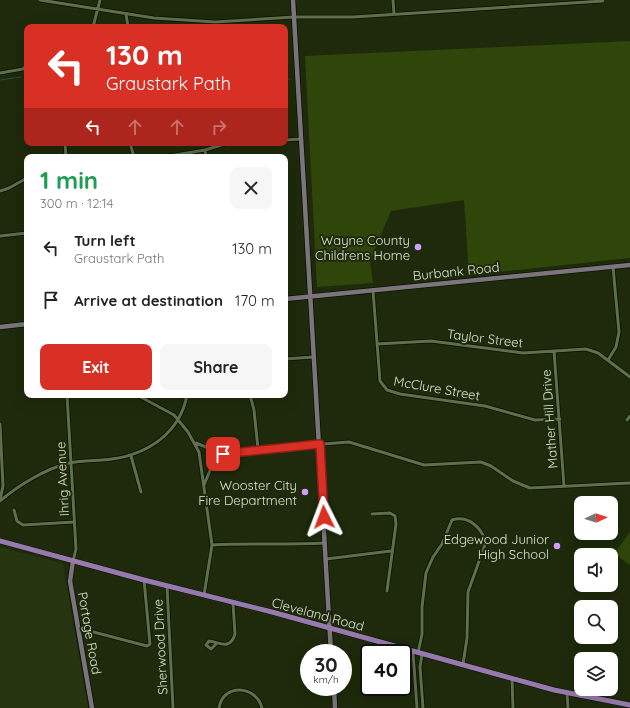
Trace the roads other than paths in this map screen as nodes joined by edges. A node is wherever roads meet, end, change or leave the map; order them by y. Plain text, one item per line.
1 (40, 0) edge
2 (100, 0) edge
3 (293, 0) edge
4 (393, 0) edge
5 (573, 1) edge
6 (603, 1) edge
7 (98, 10) junction
8 (126, 14) junction
9 (394, 14) junction
10 (294, 17) junction
11 (94, 24) edge
12 (128, 24) edge
13 (24, 68) edge
14 (0, 73) edge
15 (301, 139) junction
16 (288, 140) edge
17 (218, 146) edge
18 (205, 150) junction
19 (181, 154) edge
20 (206, 154) edge
21 (24, 180) edge
22 (0, 191) edge
23 (24, 233) edge
24 (0, 236) edge
25 (630, 265) edge
26 (613, 267) junction
27 (373, 291) junction
28 (311, 296) junction
29 (288, 299) edge
30 (24, 324) edge
31 (0, 327) edge
32 (377, 344) junction
33 (554, 350) junction
34 (314, 357) junction
35 (288, 359) edge
36 (608, 360) junction
37 (630, 377) edge
38 (67, 398) edge
39 (143, 398) edge
40 (186, 398) edge
41 (251, 398) edge
42 (630, 416) edge
43 (560, 419) junction
44 (178, 420) junction
45 (627, 420) dead end
46 (0, 424) edge
47 (196, 444) junction
48 (320, 444) junction
49 (258, 449) junction
50 (223, 454) junction
51 (131, 456) junction
52 (71, 463) junction
53 (630, 483) edge
54 (204, 486) junction
55 (564, 486) junction
56 (141, 492) dead end
57 (0, 500) edge
58 (14, 510) dead end
59 (372, 514) dead end
60 (74, 522) junction
61 (0, 541) edge
62 (325, 543) junction
63 (212, 545) junction
64 (391, 551) junction
65 (326, 559) junction
66 (73, 561) junction
67 (144, 580) junction
68 (167, 586) junction
69 (387, 591) dead end
70 (204, 595) junction
71 (233, 603) junction
72 (78, 628) junction
73 (330, 628) junction
74 (216, 644) dead end
75 (331, 644) edge
76 (418, 653) junction
77 (463, 664) junction
78 (512, 678) junction
79 (416, 688) junction
80 (422, 688) junction
81 (567, 693) junction
82 (334, 696) edge
83 (630, 705) edge
84 (92, 708) edge
85 (173, 708) edge
86 (219, 708) edge
87 (262, 708) edge
88 (335, 708) edge
89 (417, 708) edge
90 (423, 708) edge
91 (513, 708) edge
92 (568, 708) edge

1 - 7 street
2 - 7 street
3 - 10 street
4 - 9 street
5 - 6 street
5 - 9 street
7 - 8 street
7 - 11 street
8 - 10 street
8 - 12 street
9 - 10 street
10 - 15 street
13 - 14 street
15 - 16 street
15 - 28 street
17 - 18 street
18 - 19 street
18 - 20 street
21 - 22 street
23 - 24 street
25 - 26 street, Burbank Road
26 - 27 street, Burbank Road
26 - 36 street
27 - 28 street, Burbank Road
27 - 32 street, McClure Street
28 - 29 street, Burbank Road
28 - 34 street
30 - 31 street
32 - 33 street, Taylor Street
32 - 43 street, McClure Street
33 - 36 street, Taylor Street
33 - 43 street, Mather Hill Drive
34 - 35 street
34 - 48 street
36 - 37 street, Taylor Street
38 - 52 street, Ihrig Avenue
39 - 44 street
40 - 44 street
41 - 49 street
42 - 45 street
43 - 55 street, Mather Hill Drive
44 - 47 street
44 - 51 street
46 - 57 street
47 - 50 street
47 - 54 street
48 - 49 street
48 - 55 street
48 - 62 street
49 - 50 street
50 - 54 street
51 - 52 street
51 - 56 street
52 - 57 street
52 - 60 street, Ihrig Avenue
53 - 55 street
54 - 63 street
58 - 60 street
59 - 64 street
60 - 66 street, Ihrig Avenue
61 - 66 main road, Cleveland Road
62 - 63 street
62 - 65 street
63 - 70 street
64 - 65 street
64 - 69 street
65 - 73 street
66 - 67 main road, Cleveland Road
66 - 72 street, Portage Road
67 - 68 main road, Cleveland Road
67 - 72 street
68 - 70 main road, Cleveland Road
68 - 85 street, Sherwood Drive
70 - 71 main road, Cleveland Road
71 - 73 main road, Cleveland Road
71 - 74 street
72 - 84 street, Portage Road
73 - 75 street
73 - 76 main road, Cleveland Road
76 - 77 main road, Cleveland Road
76 - 77 street
76 - 79 street
76 - 80 street
77 - 78 main road, Cleveland Road
78 - 81 main road, Cleveland Road
78 - 91 street
79 - 80 street
79 - 89 street
80 - 90 street
81 - 83 main road, Cleveland Road
81 - 92 street
82 - 88 street
86 - 87 street

